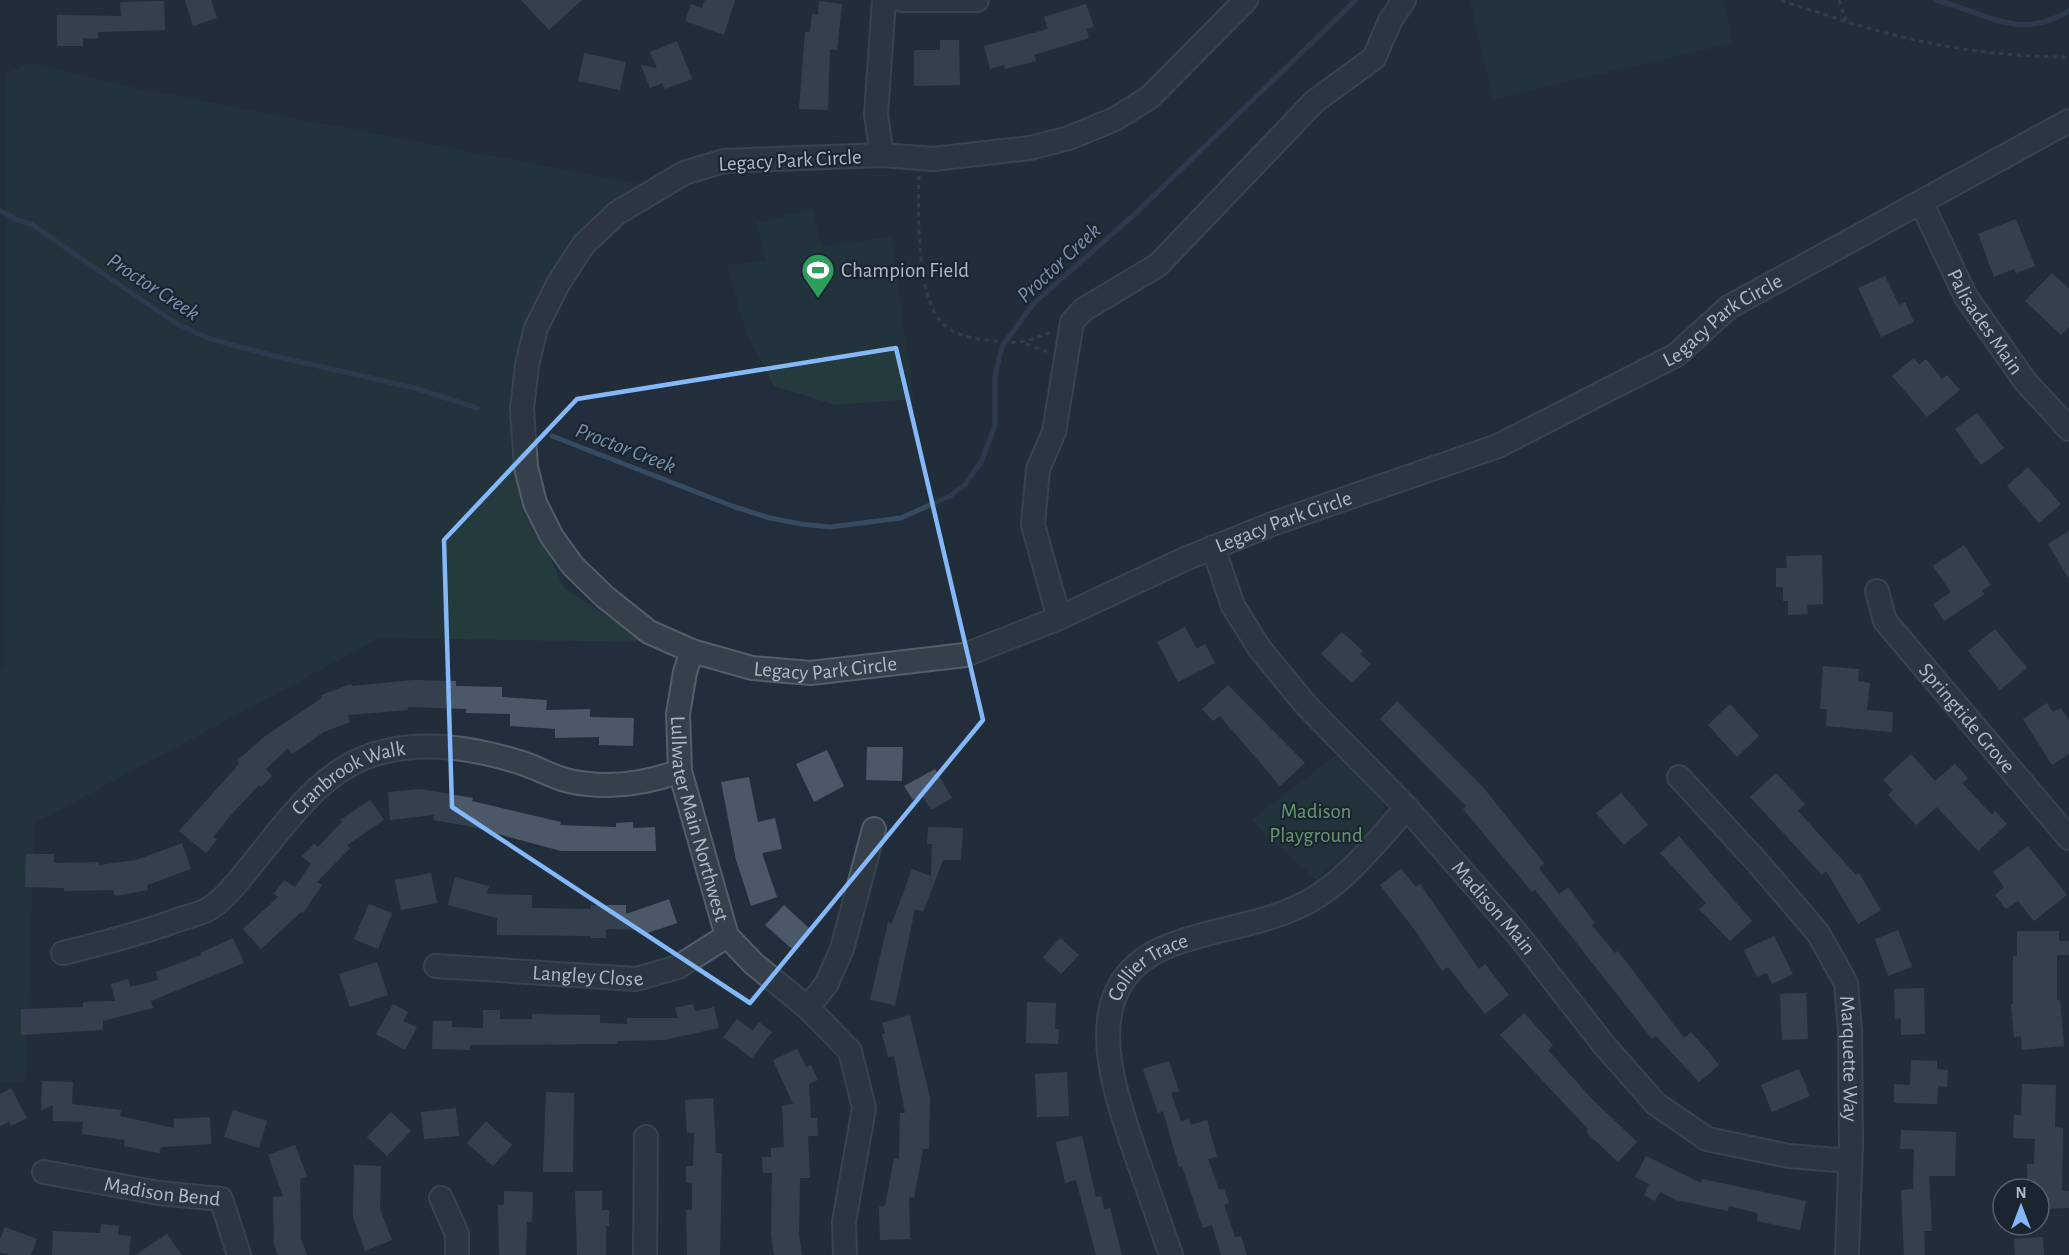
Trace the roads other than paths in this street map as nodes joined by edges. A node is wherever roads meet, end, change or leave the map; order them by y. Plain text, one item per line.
1 (884, 0) edge
2 (901, 0) edge
3 (977, 0) edge
4 (1246, 0) edge
5 (1404, 0) edge
6 (2069, 122) edge
7 (882, 155) junction
8 (1921, 202) junction
9 (2069, 429) edge
10 (1213, 547) junction
11 (1877, 591) dead end
12 (1059, 618) junction
13 (692, 651) junction
14 (680, 771) junction
15 (1679, 777) dead end
16 (1407, 808) junction
17 (874, 829) dead end
18 (2069, 838) edge
19 (727, 936) junction
20 (63, 953) dead end
21 (436, 966) dead end
22 (808, 1008) junction
23 (646, 1137) dead end
24 (1850, 1161) junction
25 (45, 1172) dead end
26 (441, 1198) dead end
27 (239, 1255) edge
28 (457, 1255) edge
29 (645, 1255) edge
30 (845, 1255) edge
31 (1171, 1255) edge
32 (1847, 1255) edge

1 - 7 street
2 - 3 street
4 - 7 street, Legacy Park Circle
5 - 12 street
6 - 8 street, Legacy Park Circle
7 - 13 street, Legacy Park Circle
8 - 9 street, Palisades Main
8 - 10 street, Legacy Park Circle
10 - 12 street, Legacy Park Circle
10 - 16 street, Madison Main
11 - 18 street, Springtide Grove
12 - 13 street, Legacy Park Circle
13 - 14 street, Lullwater Main Northwest
14 - 19 street, Lullwater Main Northwest
14 - 20 street, Cranbrook Walk
15 - 24 street, Marquette Way
16 - 24 street, Madison Main
16 - 31 street, Collier Trace
17 - 22 street
19 - 21 street, Langley Close
19 - 22 street, Lullwater Main Northwest
22 - 30 street, Lullwater Main Northwest
23 - 29 street
24 - 32 street, Marquette Way
25 - 27 street, Madison Bend
26 - 28 street

